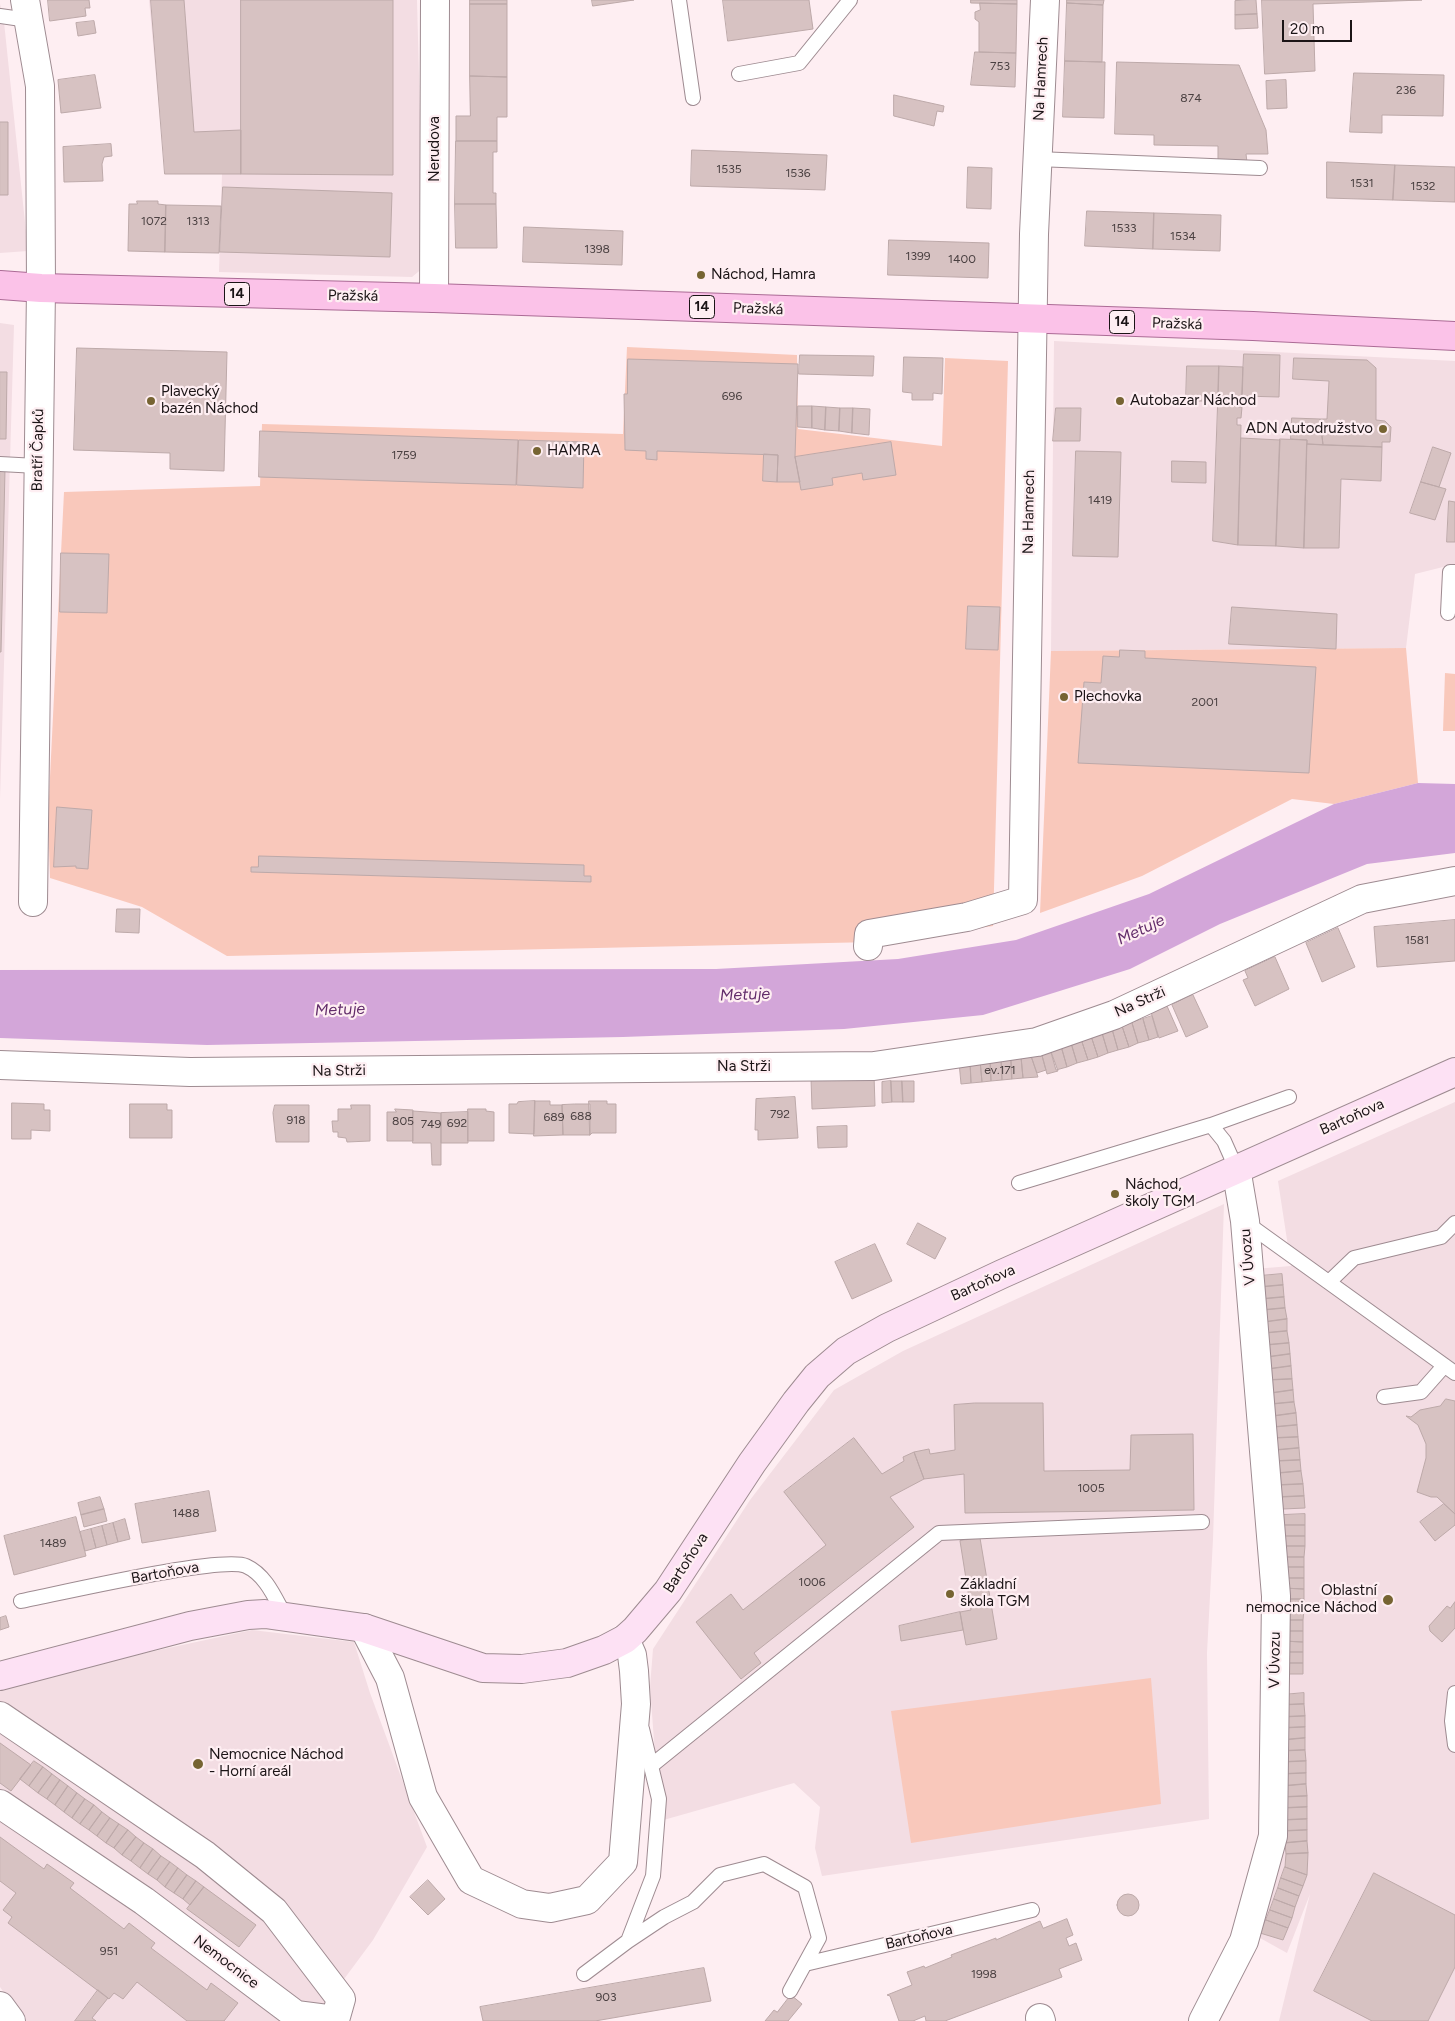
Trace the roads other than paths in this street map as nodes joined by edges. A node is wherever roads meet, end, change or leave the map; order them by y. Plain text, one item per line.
1 (435, 0) edge
2 (679, 0) edge
3 (850, 0) edge
4 (1045, 0) edge
5 (27, 10) edge
6 (0, 16) edge
7 (739, 74) dead end
8 (693, 98) dead end
9 (1037, 158) junction
10 (1260, 168) dead end
11 (0, 285) edge
12 (41, 288) junction
13 (434, 298) junction
14 (1033, 320) junction
15 (1455, 336) edge
16 (0, 464) edge
17 (37, 466) junction
18 (1455, 572) edge
19 (1448, 613) dead end
20 (1455, 881) edge
21 (33, 902) dead end
22 (868, 946) dead end
23 (0, 1065) edge
24 (1455, 1072) edge
25 (1288, 1098) dead end
26 (1211, 1125) junction
27 (1236, 1168) junction
28 (1019, 1183) dead end
29 (1245, 1221) junction
30 (1455, 1223) edge
31 (1329, 1282) junction
32 (1451, 1369) edge
33 (1384, 1397) dead end
34 (1202, 1522) dead end
35 (21, 1601) dead end
36 (285, 1616) junction
37 (364, 1628) junction
38 (625, 1639) junction
39 (0, 1676) edge
40 (1455, 1693) edge
41 (636, 1704) junction
42 (0, 1716) edge
43 (1455, 1745) edge
44 (651, 1766) junction
45 (0, 1804) edge
46 (1032, 1910) dead end
47 (628, 1941) junction
48 (805, 1964) junction
49 (584, 1974) dead end
50 (790, 1991) dead end
51 (0, 2006) edge
52 (11, 2021) edge
53 (1203, 2021) edge

1 - 13 street, Nerudova
2 - 8 lane
3 - 7 lane
4 - 9 street, Na Hamrech
5 - 6 lane
5 - 12 street, Bratří Čapků
9 - 10 lane
9 - 14 street, Na Hamrech
11 - 12 main road, Pražská / 14
12 - 13 main road, Pražská / 14
12 - 17 street, Bratří Čapků
13 - 14 main road, Pražská / 14
14 - 15 main road, Pražská / 14
14 - 22 street, Na Hamrech
16 - 17 lane
17 - 21 street, Bratří Čapků
18 - 19 lane
20 - 23 street, Na Strži
24 - 27 street, Bartoňova
25 - 26 lane
26 - 27 lane
26 - 28 lane
27 - 29 street, V Úvozu
27 - 38 street, Bartoňova
29 - 31 lane
29 - 53 street, V Úvozu
30 - 31 lane
31 - 32 lane
32 - 33 lane
34 - 44 lane
35 - 36 lane, Bartoňova
36 - 37 street, Bartoňova
36 - 39 street, Bartoňova
37 - 38 street, Bartoňova
37 - 41 street
38 - 41 street
40 - 43 lane
41 - 44 lane
42 - 45 street, Nemocnice
44 - 47 lane
46 - 48 lane, Bartoňova
47 - 48 lane
47 - 49 lane
48 - 50 lane
51 - 52 street

